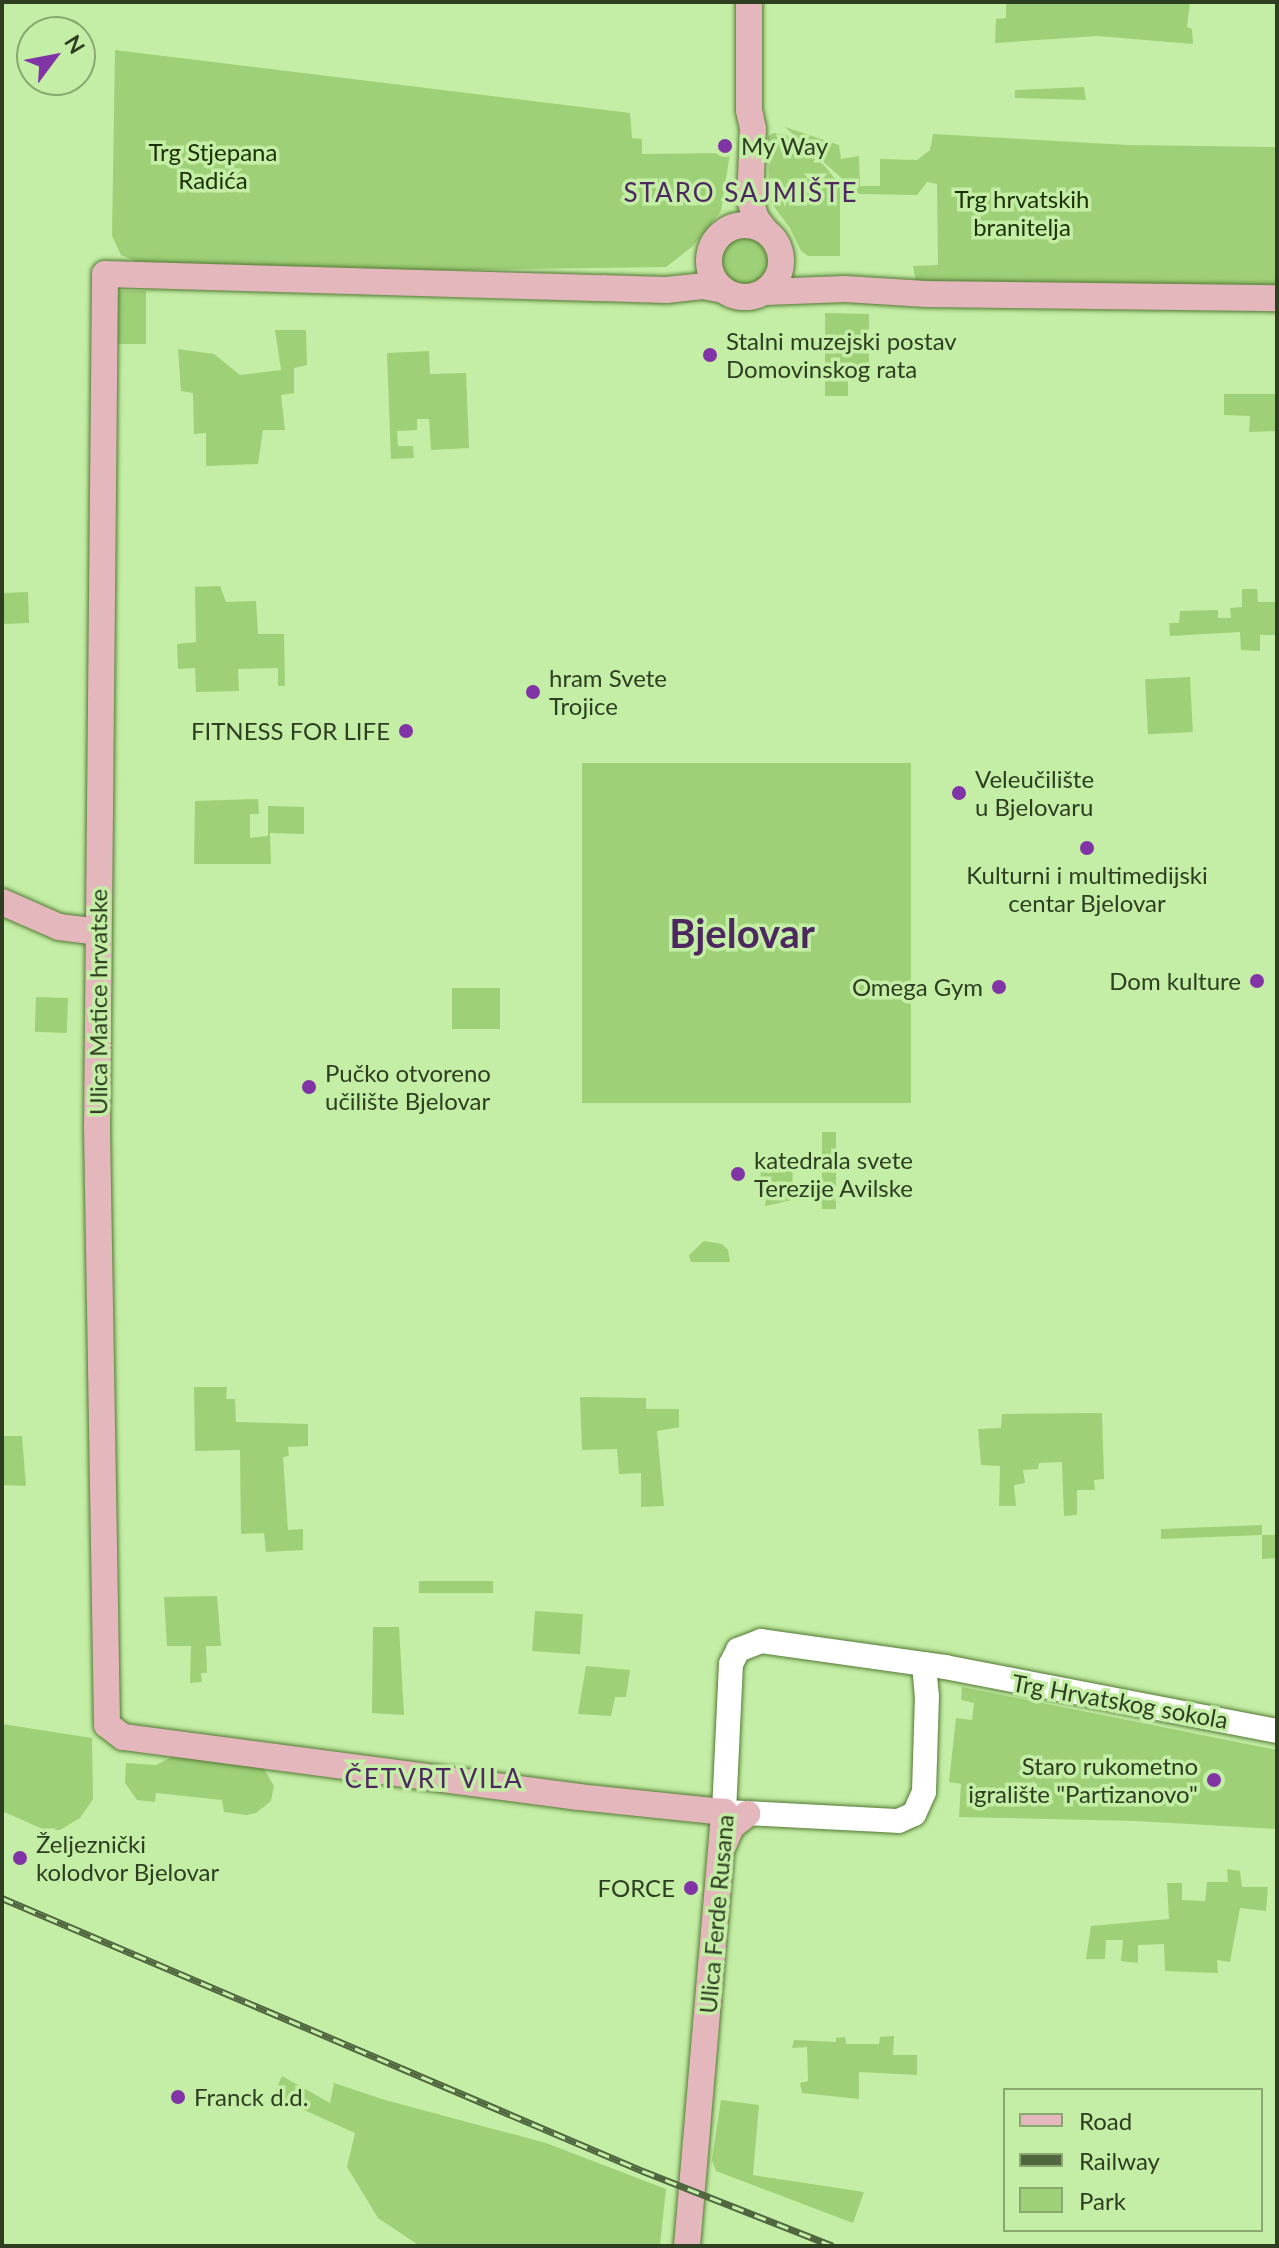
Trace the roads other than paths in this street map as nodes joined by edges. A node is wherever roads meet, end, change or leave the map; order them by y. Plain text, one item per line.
1 (749, 2) edge
2 (749, 110) junction
3 (764, 229) junction
4 (725, 230) junction
5 (710, 254) junction
6 (781, 255) junction
7 (641, 288) junction
8 (845, 289) junction
9 (724, 290) junction
10 (765, 292) junction
11 (1277, 298) edge
12 (2, 902) edge
13 (98, 932) junction
14 (731, 1664) joint
15 (924, 1664) junction
16 (962, 1673) junction
17 (927, 1696) junction
18 (1277, 1731) edge
19 (735, 1813) junction
20 (687, 2246) edge

1 - 2 main road
2 - 3 main road
2 - 4 main road
3 - 4 main road
3 - 6 main road
4 - 5 main road
5 - 7 main road
5 - 9 main road
6 - 8 main road
6 - 10 main road
7 - 9 main road
7 - 13 main road, Ulica Matice hrvatske
8 - 10 main road
8 - 11 main road
9 - 10 main road
12 - 13 main road
13 - 19 main road, Ulica Matice hrvatske
14 - 15 main road, Trg Hrvatskog sokola
14 - 19 main road, Ulica Ferde Rusana
15 - 16 main road, Trg Hrvatskog sokola
15 - 17 main road
16 - 17 main road
16 - 18 main road, Trg Hrvatskog sokola
17 - 19 main road
19 - 20 main road, Ulica Ferde Rusana

